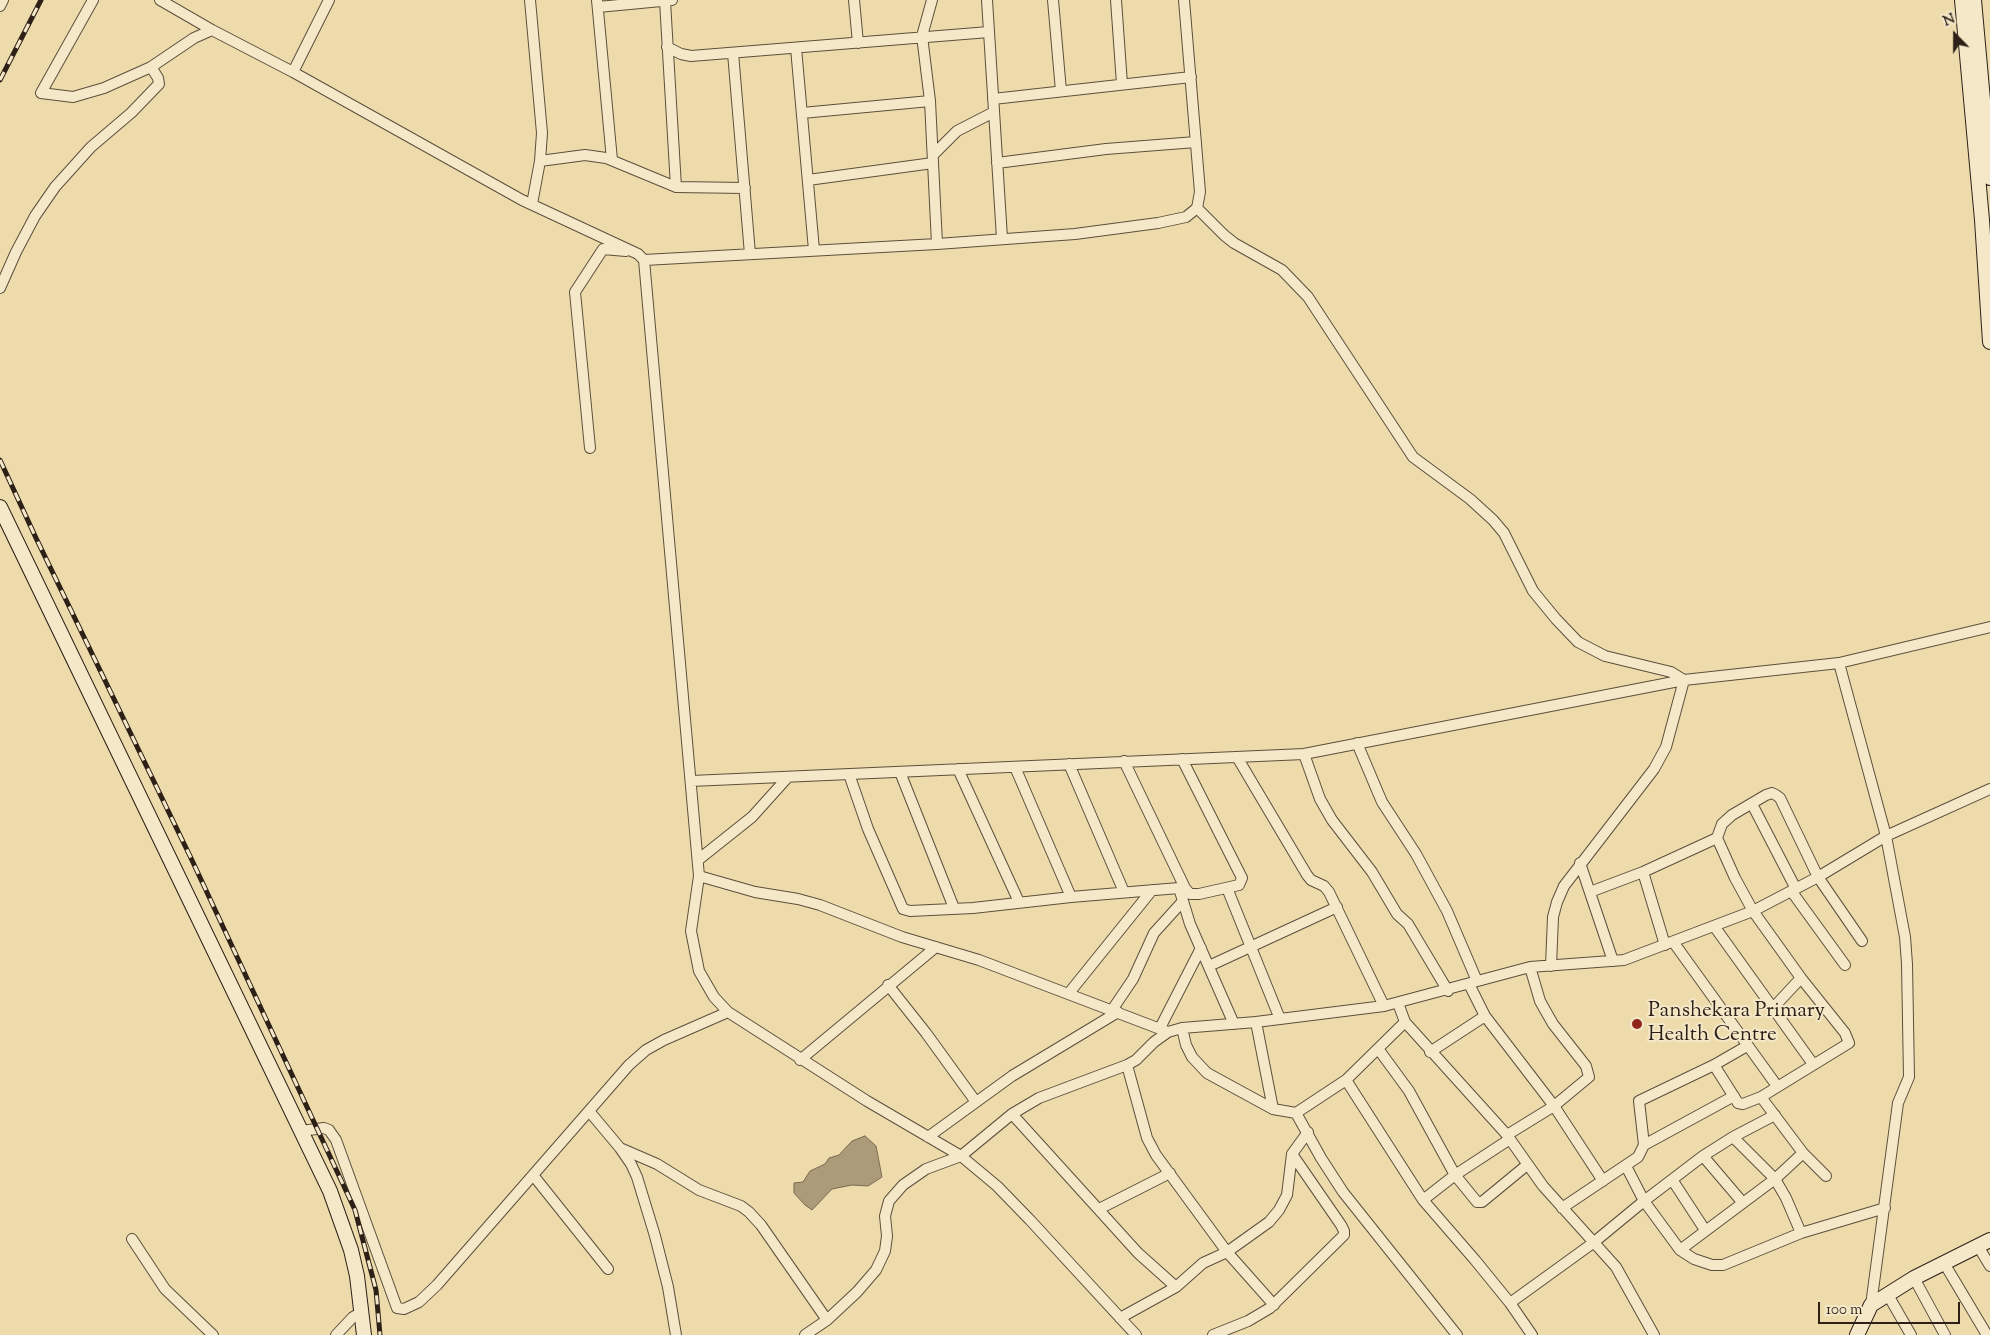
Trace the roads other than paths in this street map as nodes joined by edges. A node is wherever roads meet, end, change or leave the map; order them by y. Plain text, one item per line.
1 (4, 0) edge
2 (92, 0) edge
3 (160, 0) edge
4 (329, 0) edge
5 (530, 0) edge
6 (668, 0) edge
7 (854, 0) edge
8 (932, 0) edge
9 (987, 0) edge
10 (1053, 0) edge
11 (1116, 0) edge
12 (1184, 0) edge
13 (1962, 0) edge
14 (1974, 0) edge
15 (598, 3) edge
16 (0, 6) edge
17 (212, 30) junction
18 (989, 32) junction
19 (922, 36) junction
20 (858, 43) junction
21 (667, 47) junction
22 (796, 48) junction
23 (733, 53) junction
24 (151, 67) junction
25 (294, 72) junction
26 (1191, 77) junction
27 (1122, 84) junction
28 (1061, 91) junction
29 (993, 98) junction
30 (930, 101) junction
31 (994, 112) junction
32 (802, 113) junction
33 (1196, 142) junction
34 (933, 159) junction
35 (612, 160) junction
36 (540, 161) junction
37 (997, 163) junction
38 (1990, 178) edge
39 (808, 180) junction
40 (676, 187) junction
41 (745, 188) junction
42 (532, 204) junction
43 (1197, 208) junction
44 (1002, 238) junction
45 (938, 244) junction
46 (814, 250) junction
47 (634, 251) junction
48 (750, 254) junction
49 (644, 260) junction
50 (0, 288) edge
51 (1990, 342) edge
52 (590, 448) dead end
53 (0, 507) edge
54 (1990, 627) edge
55 (1839, 663) junction
56 (1684, 680) junction
57 (1357, 743) junction
58 (1304, 754) junction
59 (1237, 757) junction
60 (1182, 759) junction
61 (1124, 761) junction
62 (1069, 764) junction
63 (1014, 767) junction
64 (958, 769) junction
65 (900, 772) junction
66 (849, 774) junction
67 (788, 777) junction
68 (691, 781) junction
69 (1990, 790) edge
70 (1752, 804) junction
71 (1886, 836) junction
72 (1717, 838) junction
73 (698, 860) junction
74 (1580, 863) junction
75 (1643, 872) junction
76 (699, 876) junction
77 (1818, 877) junction
78 (1182, 888) junction
79 (1227, 888) junction
80 (1152, 890) junction
81 (1794, 891) junction
82 (1124, 892) junction
83 (1590, 892) junction
84 (1071, 897) junction
85 (1183, 901) junction
86 (1019, 902) junction
87 (1336, 907) junction
88 (954, 908) junction
89 (1753, 911) junction
90 (1714, 926) junction
91 (1862, 941) dead end
92 (1670, 944) junction
93 (936, 947) junction
94 (1251, 947) junction
95 (1201, 948) junction
96 (1613, 961) junction
97 (1845, 965) dead end
98 (1209, 966) junction
99 (1551, 966) junction
100 (1530, 967) junction
101 (1801, 978) junction
102 (1473, 982) junction
103 (888, 985) junction
104 (1448, 990) junction
105 (1069, 993) junction
106 (1398, 1003) junction
107 (1384, 1006) junction
108 (1773, 1008) junction
109 (1115, 1011) junction
110 (728, 1012) junction
111 (1485, 1016) junction
112 (1280, 1019) junction
113 (1256, 1022) junction
114 (1405, 1022) junction
115 (1234, 1024) junction
116 (1182, 1028) junction
117 (1164, 1030) junction
118 (1747, 1046) junction
119 (1379, 1050) junction
120 (1430, 1052) junction
121 (800, 1060) junction
122 (1813, 1064) junction
123 (1127, 1065) junction
124 (1714, 1065) junction
125 (1346, 1080) junction
126 (1777, 1086) junction
127 (1734, 1096) junction
128 (1761, 1097) junction
129 (976, 1102) junction
130 (1554, 1106) junction
131 (1274, 1109) junction
132 (590, 1112) junction
133 (1296, 1113) junction
134 (1012, 1114) junction
135 (1775, 1115) junction
136 (301, 1131) junction
137 (1308, 1132) junction
138 (928, 1137) junction
139 (1508, 1137) junction
140 (1733, 1137) junction
141 (1644, 1145) junction
142 (620, 1148) junction
143 (1803, 1153) junction
144 (1292, 1154) junction
145 (961, 1156) junction
146 (1704, 1156) junction
147 (1528, 1165) junction
148 (1626, 1166) junction
149 (1170, 1173) junction
150 (533, 1175) junction
151 (1456, 1175) junction
152 (1826, 1176) dead end
153 (1775, 1180) junction
154 (1603, 1181) junction
155 (1673, 1181) junction
156 (1423, 1200) junction
157 (1644, 1201) junction
158 (1743, 1203) junction
159 (1562, 1208) junction
160 (1885, 1208) junction
161 (1099, 1210) junction
162 (1705, 1230) junction
163 (1801, 1233) junction
164 (132, 1239) dead end
165 (1593, 1243) junction
166 (1984, 1243) edge
167 (1680, 1250) junction
168 (1227, 1252) junction
169 (1944, 1262) junction
170 (1990, 1266) edge
171 (608, 1269) dead end
172 (1914, 1278) junction
173 (1176, 1287) junction
174 (1888, 1295) junction
175 (1510, 1303) junction
176 (1274, 1305) junction
177 (1871, 1305) junction
178 (362, 1312) junction
179 (1120, 1318) junction
180 (827, 1320) junction
181 (1858, 1334) edge
182 (213, 1335) edge
183 (336, 1335) edge
184 (364, 1335) edge
185 (676, 1335) edge
186 (805, 1335) edge
187 (1136, 1335) edge
188 (1213, 1335) edge
189 (1457, 1335) edge
190 (1532, 1335) edge
191 (1654, 1335) edge
192 (1911, 1335) edge
193 (1945, 1335) edge
194 (1987, 1335) edge

1 - 16 street
2 - 24 street
3 - 17 street
4 - 25 street
5 - 36 street
6 - 15 street
6 - 21 street
7 - 20 street
8 - 19 street
9 - 18 street
10 - 28 street
11 - 27 street
12 - 26 street
13 - 51 street
14 - 38 street
15 - 35 street
17 - 24 street
17 - 25 street
18 - 19 street
18 - 29 street
19 - 20 street
19 - 30 street
20 - 22 street
21 - 23 street
21 - 40 street
22 - 23 street
22 - 32 street
23 - 41 street
24 - 50 street
25 - 42 street
26 - 27 street
26 - 33 street
27 - 28 street
28 - 29 street
29 - 31 street
30 - 32 street
30 - 34 street
31 - 34 street
31 - 37 street
32 - 39 street
33 - 37 street
33 - 43 street
34 - 39 street
34 - 45 street
35 - 36 street
35 - 40 street
36 - 42 street
37 - 44 street
39 - 46 street
40 - 41 street
41 - 48 street
42 - 47 street
43 - 44 street
43 - 56 street
44 - 45 street
45 - 46 street
46 - 48 street
47 - 49 street
47 - 52 street
48 - 49 street
49 - 68 street
53 - 136 street
54 - 55 street
55 - 56 street
55 - 71 street
56 - 57 street
56 - 74 street
57 - 58 street
57 - 102 street
58 - 59 street
58 - 104 street
59 - 60 street
59 - 87 street
60 - 61 street
60 - 79 street
61 - 62 street
61 - 78 street
62 - 63 street
62 - 82 street
63 - 64 street
63 - 84 street
64 - 65 street
64 - 86 street
65 - 66 street
65 - 88 street
66 - 67 street
66 - 88 street
67 - 68 street
67 - 73 street
68 - 73 street
69 - 71 street
70 - 72 street
70 - 77 street
70 - 81 street
71 - 77 street
71 - 160 street
72 - 75 street
72 - 89 street
73 - 76 street
74 - 83 street
74 - 99 street
75 - 83 street
75 - 92 street
76 - 93 street
76 - 110 street
77 - 81 street
77 - 91 street
78 - 79 street
78 - 80 street
78 - 85 street
79 - 94 street
80 - 82 street
80 - 105 street
81 - 89 street
81 - 97 street
82 - 84 street
83 - 96 street
84 - 86 street
85 - 95 street
85 - 109 street
86 - 88 street
87 - 94 street
87 - 107 street
89 - 90 street
89 - 101 street
90 - 92 street
90 - 108 street
92 - 96 street
92 - 118 street
93 - 103 street
93 - 105 street
94 - 98 street
94 - 112 street
95 - 98 street
95 - 117 street
96 - 99 street
98 - 115 street
99 - 100 street
100 - 102 street
100 - 130 street
101 - 108 street
101 - 122 street
102 - 104 street
102 - 111 street
103 - 121 street
103 - 129 street
104 - 106 street
105 - 109 street
106 - 107 street
106 - 114 street
107 - 112 street
108 - 122 street
109 - 117 street
109 - 129 street
110 - 121 street
110 - 132 street
111 - 120 street
111 - 130 street
112 - 113 street
113 - 115 street
113 - 131 street
114 - 119 street
114 - 120 street
115 - 116 street
116 - 117 street
116 - 131 street
117 - 123 street
118 - 124 street
118 - 126 street
119 - 125 street
119 - 151 street
120 - 139 street
121 - 138 street
122 - 126 street
123 - 134 street
123 - 149 street
124 - 127 street
124 - 141 street
125 - 133 street
125 - 156 street
126 - 128 street
127 - 128 street
127 - 141 street
128 - 135 street
129 - 138 street
130 - 139 street
130 - 154 street
131 - 133 street
132 - 142 street
132 - 150 street
133 - 137 street
134 - 145 street
134 - 161 street
135 - 140 street
135 - 143 street
136 - 150 street
136 - 178 street
137 - 144 street
137 - 189 street
138 - 145 street
139 - 147 street
139 - 151 street
140 - 146 street
140 - 153 street
141 - 148 street
142 - 180 street
142 - 185 street
143 - 152 street
143 - 153 street
144 - 168 street
144 - 176 street
145 - 179 street
145 - 180 street
146 - 155 street
146 - 158 street
147 - 151 street
147 - 159 street
148 - 154 street
148 - 157 street
149 - 161 street
149 - 168 street
150 - 171 street
151 - 156 street
153 - 158 street
153 - 163 street
154 - 159 street
155 - 157 street
155 - 162 street
156 - 175 street
157 - 165 street
157 - 167 street
158 - 162 street
159 - 165 street
160 - 163 street
160 - 177 street
161 - 173 street
162 - 167 street
163 - 167 street
164 - 182 street
165 - 175 street
165 - 191 street
166 - 169 street
166 - 170 street
168 - 173 street
168 - 176 street
169 - 172 street
169 - 194 street
172 - 174 street
172 - 193 street
173 - 179 street
174 - 177 street
174 - 192 street
175 - 190 street
176 - 188 street
177 - 181 street
178 - 183 street
178 - 184 street
179 - 187 street
180 - 186 street

